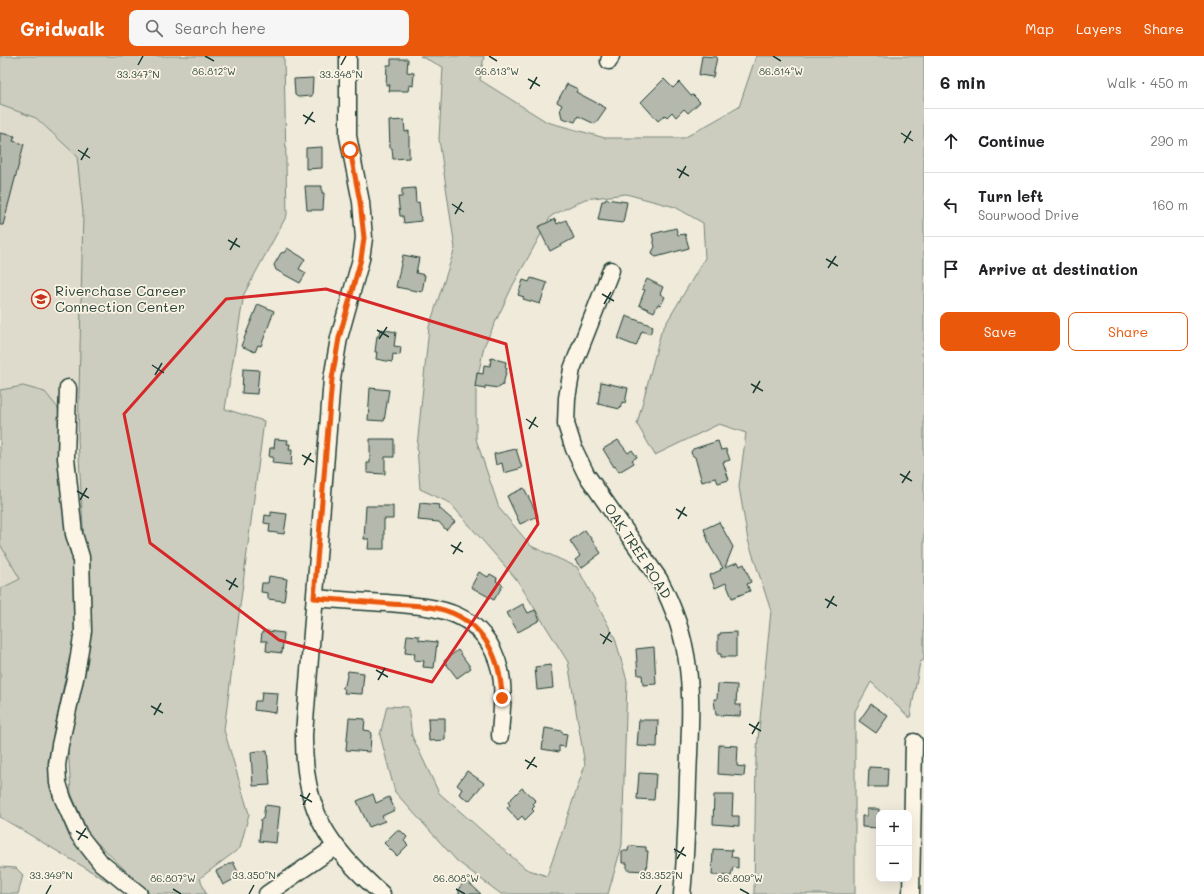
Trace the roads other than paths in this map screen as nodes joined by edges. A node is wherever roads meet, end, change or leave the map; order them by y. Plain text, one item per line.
1 (348, 56) edge
2 (611, 270) dead end
3 (68, 388) dead end
4 (314, 598) junction
5 (500, 736) dead end
6 (914, 742) dead end
7 (335, 847) junction
8 (139, 894) edge
9 (267, 894) edge
10 (382, 894) edge
11 (682, 894) edge
12 (911, 894) edge

1 - 4 street
2 - 11 street, OAK TREE ROAD
3 - 8 street
4 - 5 street
4 - 7 street
6 - 12 street
7 - 9 street
7 - 10 street

